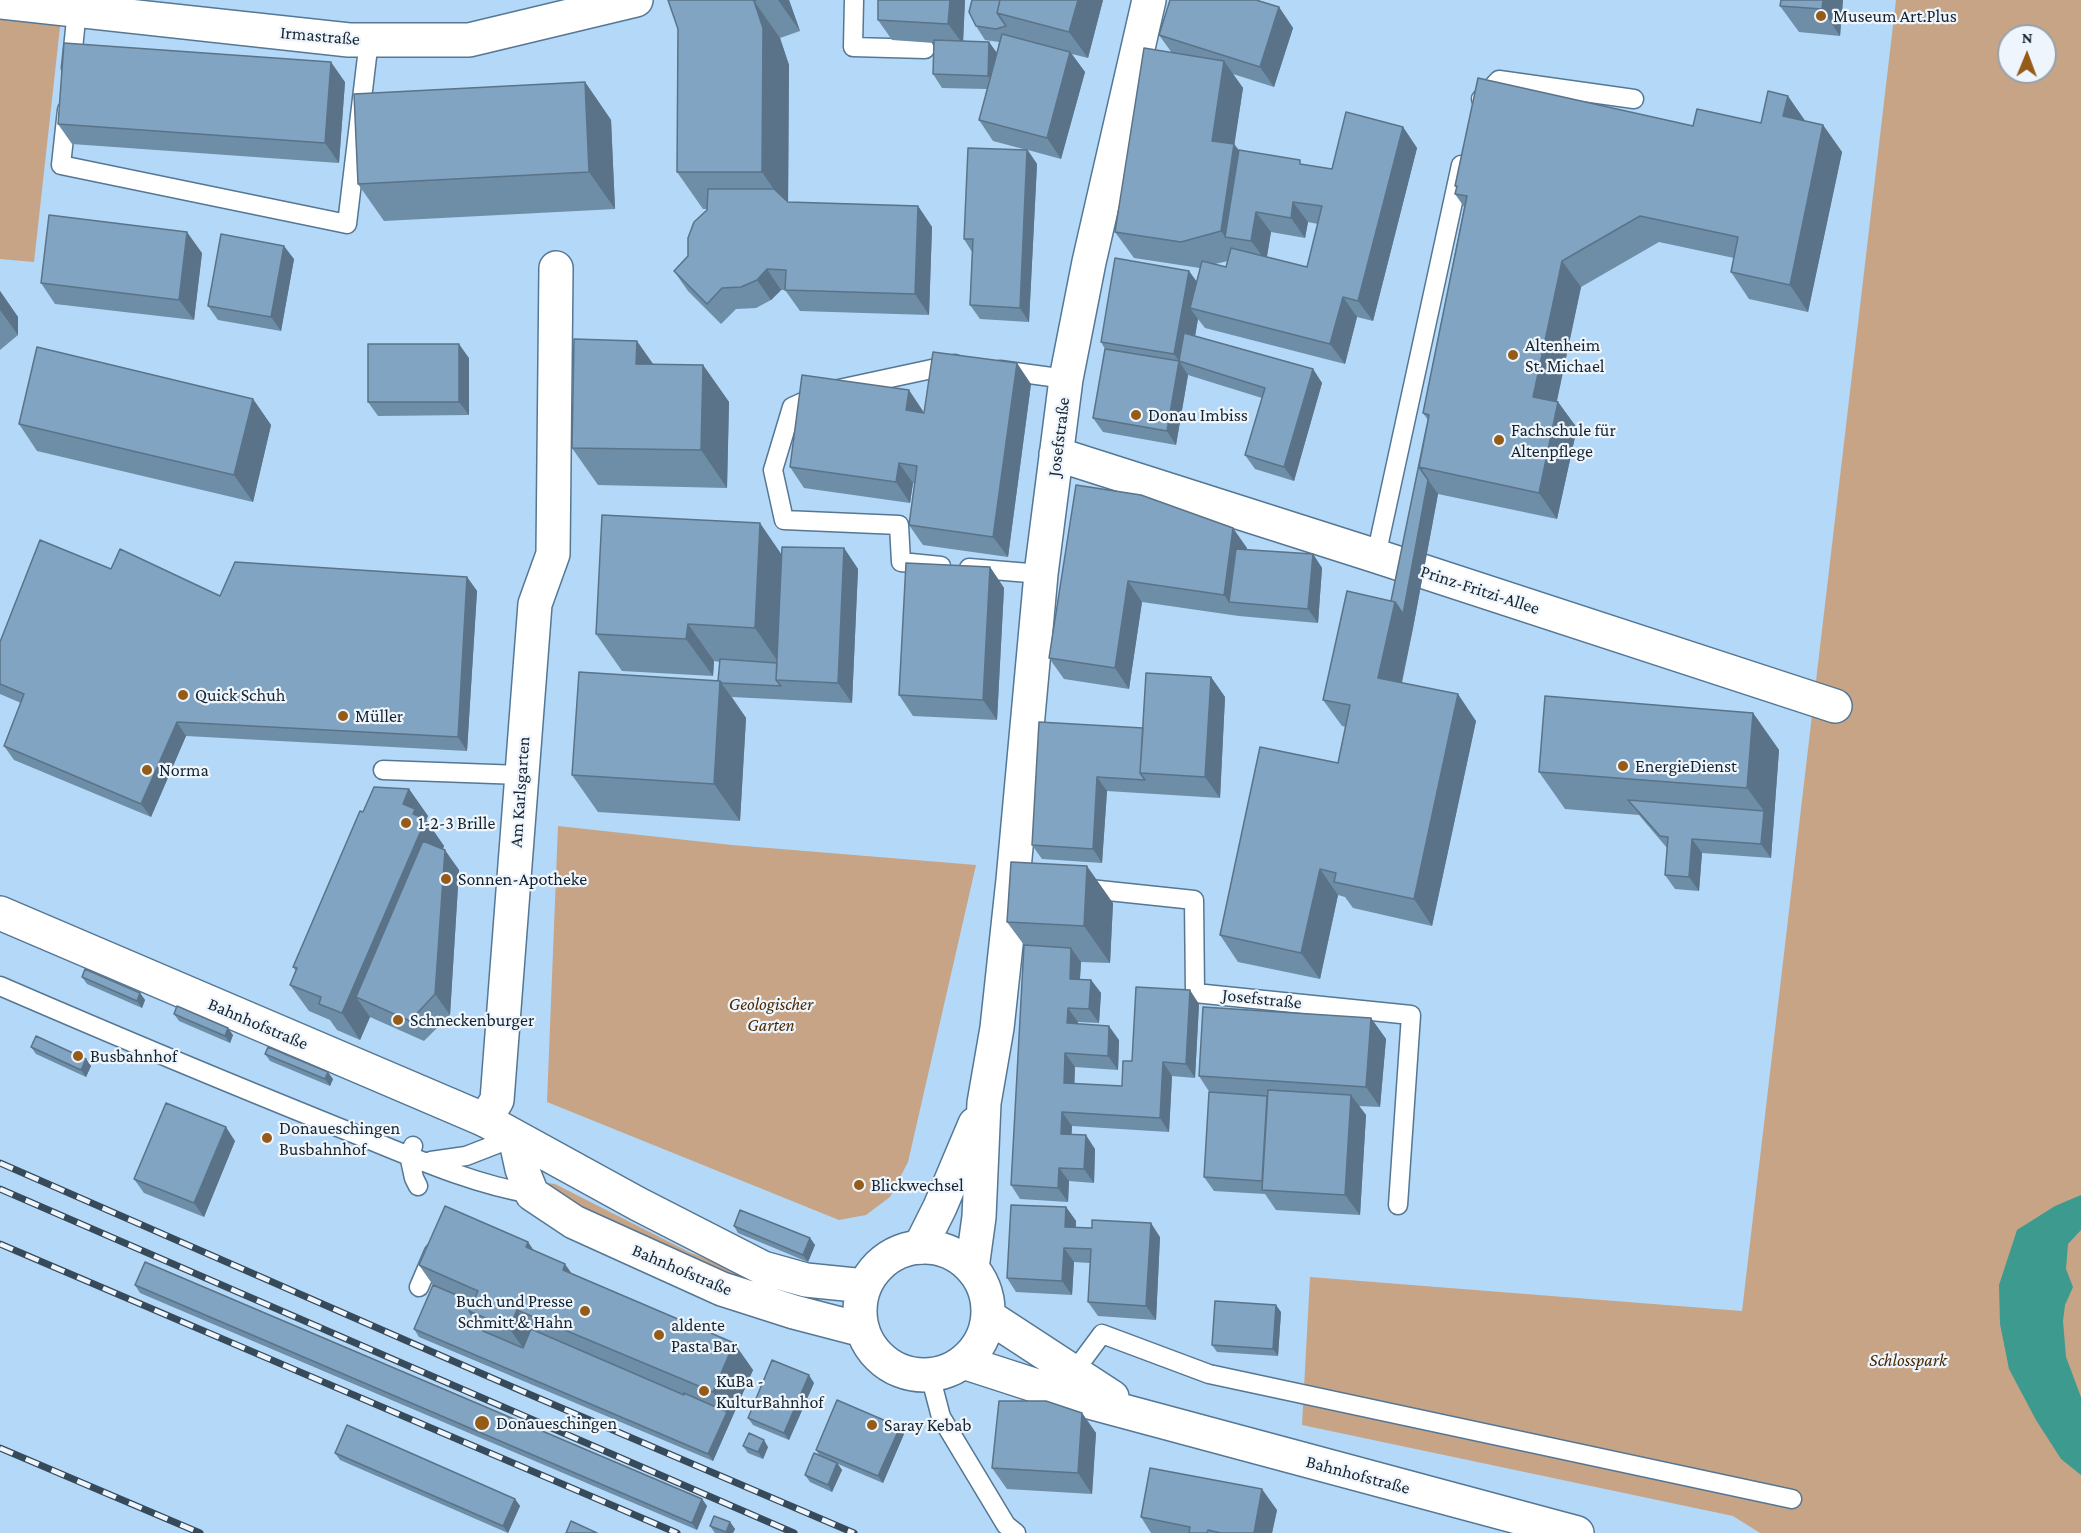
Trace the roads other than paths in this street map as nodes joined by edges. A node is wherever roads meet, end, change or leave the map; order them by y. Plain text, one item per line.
1 (636, 0) edge
2 (854, 0) edge
3 (1149, 0) edge
4 (0, 2) edge
5 (62, 9) junction
6 (369, 40) junction
7 (926, 49) edge
8 (1634, 99) dead end
9 (1472, 117) edge
10 (1464, 151) edge
11 (556, 267) dead end
12 (1066, 379) junction
13 (1056, 454) junction
14 (1376, 556) junction
15 (1041, 574) junction
16 (1835, 706) dead end
17 (383, 770) dead end
18 (521, 775) junction
19 (1058, 885) edge
20 (0, 913) edge
21 (0, 986) edge
22 (984, 1103) junction
23 (485, 1120) junction
24 (515, 1137) junction
25 (412, 1150) junction
26 (426, 1161) junction
27 (418, 1186) dead end
28 (532, 1194) junction
29 (1398, 1205) dead end
30 (440, 1237) edge
31 (920, 1247) junction
32 (972, 1268) junction
33 (865, 1286) junction
34 (419, 1287) dead end
35 (988, 1316) junction
36 (863, 1330) junction
37 (963, 1362) junction
38 (1073, 1373) junction
39 (930, 1375) junction
40 (1139, 1414) junction
41 (1792, 1499) dead end
42 (1016, 1533) edge
43 (1577, 1533) edge

1 - 6 street, Irmastraße
2 - 7 lane
3 - 12 street, Josefstraße
4 - 5 street, Irmastraße
5 - 6 street, Irmastraße
5 - 6 lane
8 - 9 lane
10 - 14 lane
11 - 18 street, Am Karlsgarten
12 - 13 street, Josefstraße
12 - 15 lane
13 - 14 street, Prinz-Fritzi-Allee
13 - 15 street, Josefstraße
14 - 16 street, Prinz-Fritzi-Allee
15 - 22 street, Josefstraße
17 - 18 lane
18 - 23 street, Am Karlsgarten
19 - 29 lane, Josefstraße
20 - 23 street, Bahnhofstraße
21 - 25 lane
22 - 31 street, Josefstraße
22 - 32 street, Josefstraße
23 - 24 street, Bahnhofstraße
24 - 26 lane
24 - 28 street
24 - 33 street, Bahnhofstraße
25 - 26 lane
25 - 27 lane
26 - 28 lane
28 - 36 street, Bahnhofstraße
30 - 34 lane
31 - 32 street
31 - 33 street
32 - 35 street
33 - 36 street
35 - 37 street
35 - 38 street, Bahnhofstraße
36 - 39 street
37 - 39 street
37 - 40 street, Bahnhofstraße
38 - 40 street, Bahnhofstraße
38 - 41 lane
39 - 42 lane
40 - 43 street, Bahnhofstraße

